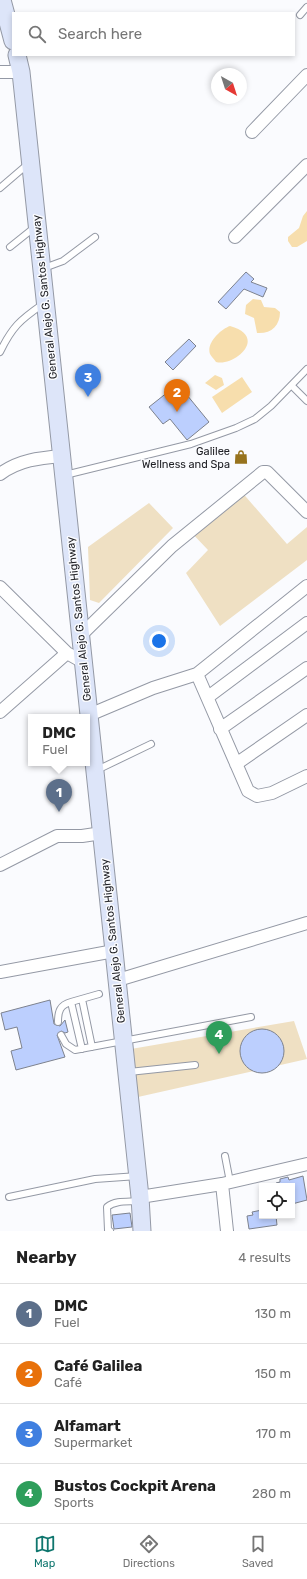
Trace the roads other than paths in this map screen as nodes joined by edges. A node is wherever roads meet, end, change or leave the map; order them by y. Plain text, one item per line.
1 (2, 0) edge
2 (307, 7) edge
3 (300, 16) dead end
4 (12, 37) edge
5 (17, 56) edge
6 (0, 72) edge
7 (21, 72) junction
8 (307, 75) edge
9 (252, 132) dead end
10 (31, 162) junction
11 (307, 165) edge
12 (0, 188) edge
13 (38, 225) junction
14 (95, 237) dead end
15 (235, 237) dead end
16 (10, 247) dead end
17 (42, 269) junction
18 (46, 302) junction
19 (0, 352) edge
20 (307, 370) edge
21 (292, 386) junction
22 (307, 401) edge
23 (62, 456) junction
24 (0, 474) edge
25 (64, 475) junction
26 (307, 512) edge
27 (307, 586) edge
28 (0, 588) edge
29 (307, 623) edge
30 (81, 635) junction
31 (67, 653) junction
32 (83, 662) junction
33 (307, 668) edge
34 (197, 674) junction
35 (208, 697) junction
36 (2, 705) edge
37 (89, 714) edge
38 (90, 715) edge
39 (307, 715) edge
40 (90, 724) edge
41 (220, 729) junction
42 (151, 744) dead end
43 (236, 764) junction
44 (95, 771) junction
45 (307, 776) edge
46 (102, 833) junction
47 (0, 865) edge
48 (307, 923) edge
49 (114, 951) junction
50 (0, 972) edge
51 (118, 980) junction
52 (99, 994) dead end
53 (82, 999) junction
54 (71, 1002) junction
55 (251, 1017) dead end
56 (58, 1022) dead end
57 (61, 1035) dead end
58 (124, 1041) junction
59 (92, 1047) junction
60 (82, 1049) junction
61 (195, 1065) dead end
62 (127, 1073) junction
63 (225, 1156) dead end
64 (307, 1164) edge
65 (138, 1176) junction
66 (226, 1183) junction
67 (9, 1198) dead end
68 (141, 1199) junction
69 (110, 1231) edge
70 (142, 1231) edge
71 (227, 1231) edge

1 - 4 main road
2 - 3 lane
5 - 7 main road, General Alejo G. Santos Highway
6 - 7 street
7 - 10 main road, General Alejo G. Santos Highway
8 - 9 street
10 - 12 lane
10 - 13 main road, General Alejo G. Santos Highway
11 - 15 street
13 - 16 lane
13 - 17 main road, General Alejo G. Santos Highway
14 - 17 lane
17 - 18 main road, General Alejo G. Santos Highway
18 - 19 lane
18 - 23 main road, General Alejo G. Santos Highway
20 - 21 lane
21 - 22 lane
21 - 25 lane
23 - 24 street
23 - 25 main road, General Alejo G. Santos Highway
25 - 30 main road, General Alejo G. Santos Highway
26 - 30 street
27 - 34 street
28 - 31 street
29 - 35 street
30 - 32 main road, General Alejo G. Santos Highway
31 - 32 street
31 - 36 street
32 - 37 main road, General Alejo G. Santos Highway
33 - 41 street
34 - 35 street
34 - 38 street
35 - 41 street
39 - 43 street
40 - 44 main road, General Alejo G. Santos Highway
41 - 43 street
42 - 44 lane
43 - 45 street
44 - 46 main road, General Alejo G. Santos Highway
46 - 47 street
46 - 49 main road, General Alejo G. Santos Highway
48 - 51 street
49 - 50 street
49 - 51 main road, General Alejo G. Santos Highway
51 - 58 main road, General Alejo G. Santos Highway
52 - 53 lane
53 - 54 lane
53 - 59 lane
54 - 56 lane
54 - 60 lane
55 - 58 lane
57 - 60 lane
58 - 59 lane
58 - 62 main road, General Alejo G. Santos Highway
59 - 60 lane
61 - 62 lane
62 - 65 main road, General Alejo G. Santos Highway
63 - 66 lane
64 - 66 street
65 - 67 lane
65 - 68 main road, General Alejo G. Santos Highway
66 - 68 street
66 - 71 street
68 - 69 lane
68 - 70 main road, General Alejo G. Santos Highway

